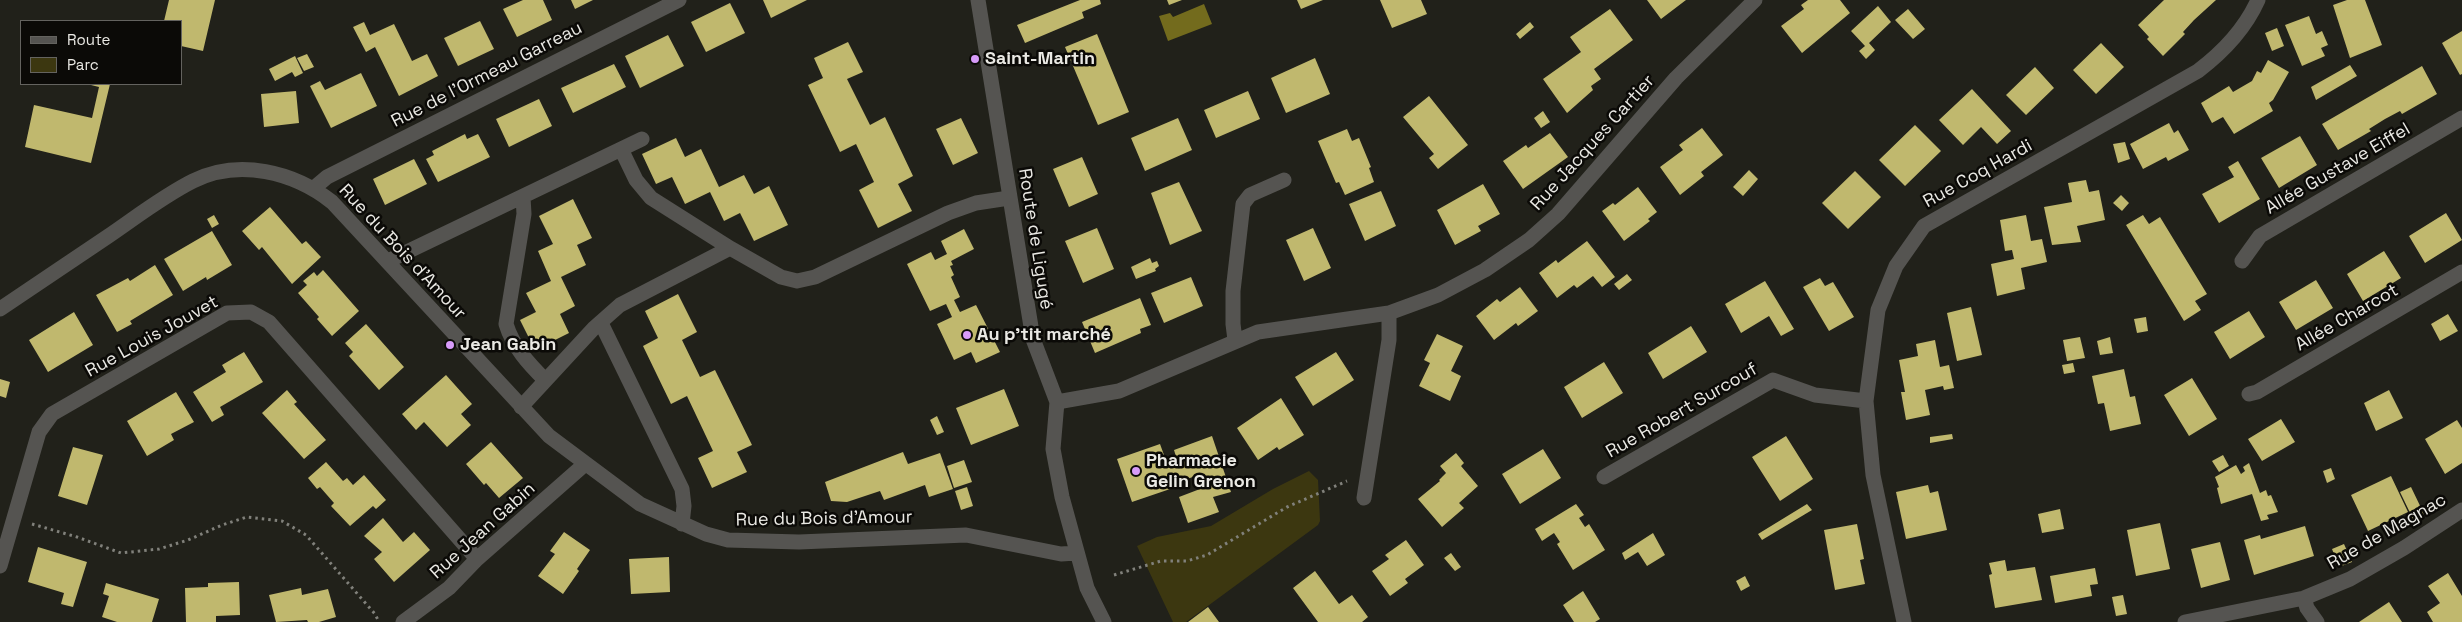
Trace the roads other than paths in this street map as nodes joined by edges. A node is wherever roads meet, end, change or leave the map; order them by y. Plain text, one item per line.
1 (679, 0) edge
2 (978, 0) edge
3 (1755, 0) edge
4 (2258, 0) edge
5 (2462, 118) edge
6 (642, 139) dead end
7 (621, 149) junction
8 (1284, 180) dead end
9 (314, 188) junction
10 (522, 197) junction
11 (1009, 198) junction
12 (730, 248) junction
13 (388, 261) junction
14 (2242, 261) dead end
15 (2462, 272) edge
16 (0, 309) edge
17 (1389, 313) junction
18 (600, 323) junction
19 (1235, 340) junction
20 (545, 380) junction
21 (2249, 394) dead end
22 (1866, 400) junction
23 (1057, 402) junction
24 (521, 407) junction
25 (585, 464) junction
26 (1604, 477) dead end
27 (1364, 498) dead end
28 (2462, 510) edge
29 (682, 524) junction
30 (1076, 553) junction
31 (477, 559) junction
32 (0, 566) edge
33 (2304, 598) junction
34 (404, 622) edge
35 (1104, 622) edge
36 (1904, 622) edge
37 (2185, 622) edge
38 (2317, 622) edge

1 - 9 street, Rue de l'Ormeau Garreau
2 - 11 street, Route de Ligugé
3 - 17 street, Rue Jacques Cartier
4 - 22 street, Rue Coq Hardi
5 - 14 street, Allée Gustave Eiffel
6 - 7 street
7 - 10 street
7 - 12 street
8 - 19 street
9 - 13 street, Rue du Bois d'Amour
9 - 16 street, Rue du Bois d'Amour
10 - 13 street
10 - 20 street
11 - 12 street
11 - 23 street, Route de Ligugé
12 - 18 street
13 - 24 street, Rue du Bois d'Amour
15 - 21 street, Allée Charcot
17 - 19 street, Rue Jacques Cartier
17 - 27 street
18 - 20 street
18 - 29 street
19 - 23 street, Rue Jacques Cartier
20 - 24 street
22 - 26 street, Rue Robert Surcouf
22 - 36 street, Rue Coq Hardi
23 - 30 street, Route de Ligugé
24 - 25 street, Rue du Bois d'Amour
25 - 29 street, Rue du Bois d'Amour
25 - 31 street, Rue Jean Gabin
28 - 33 street, Rue de Magnac
29 - 30 street, Rue du Bois d'Amour
30 - 35 street, Route de Ligugé
31 - 32 street, Rue Louis Jouvet
31 - 34 street, Rue Jean Gabin
33 - 37 street, Rue de Magnac
33 - 38 street

